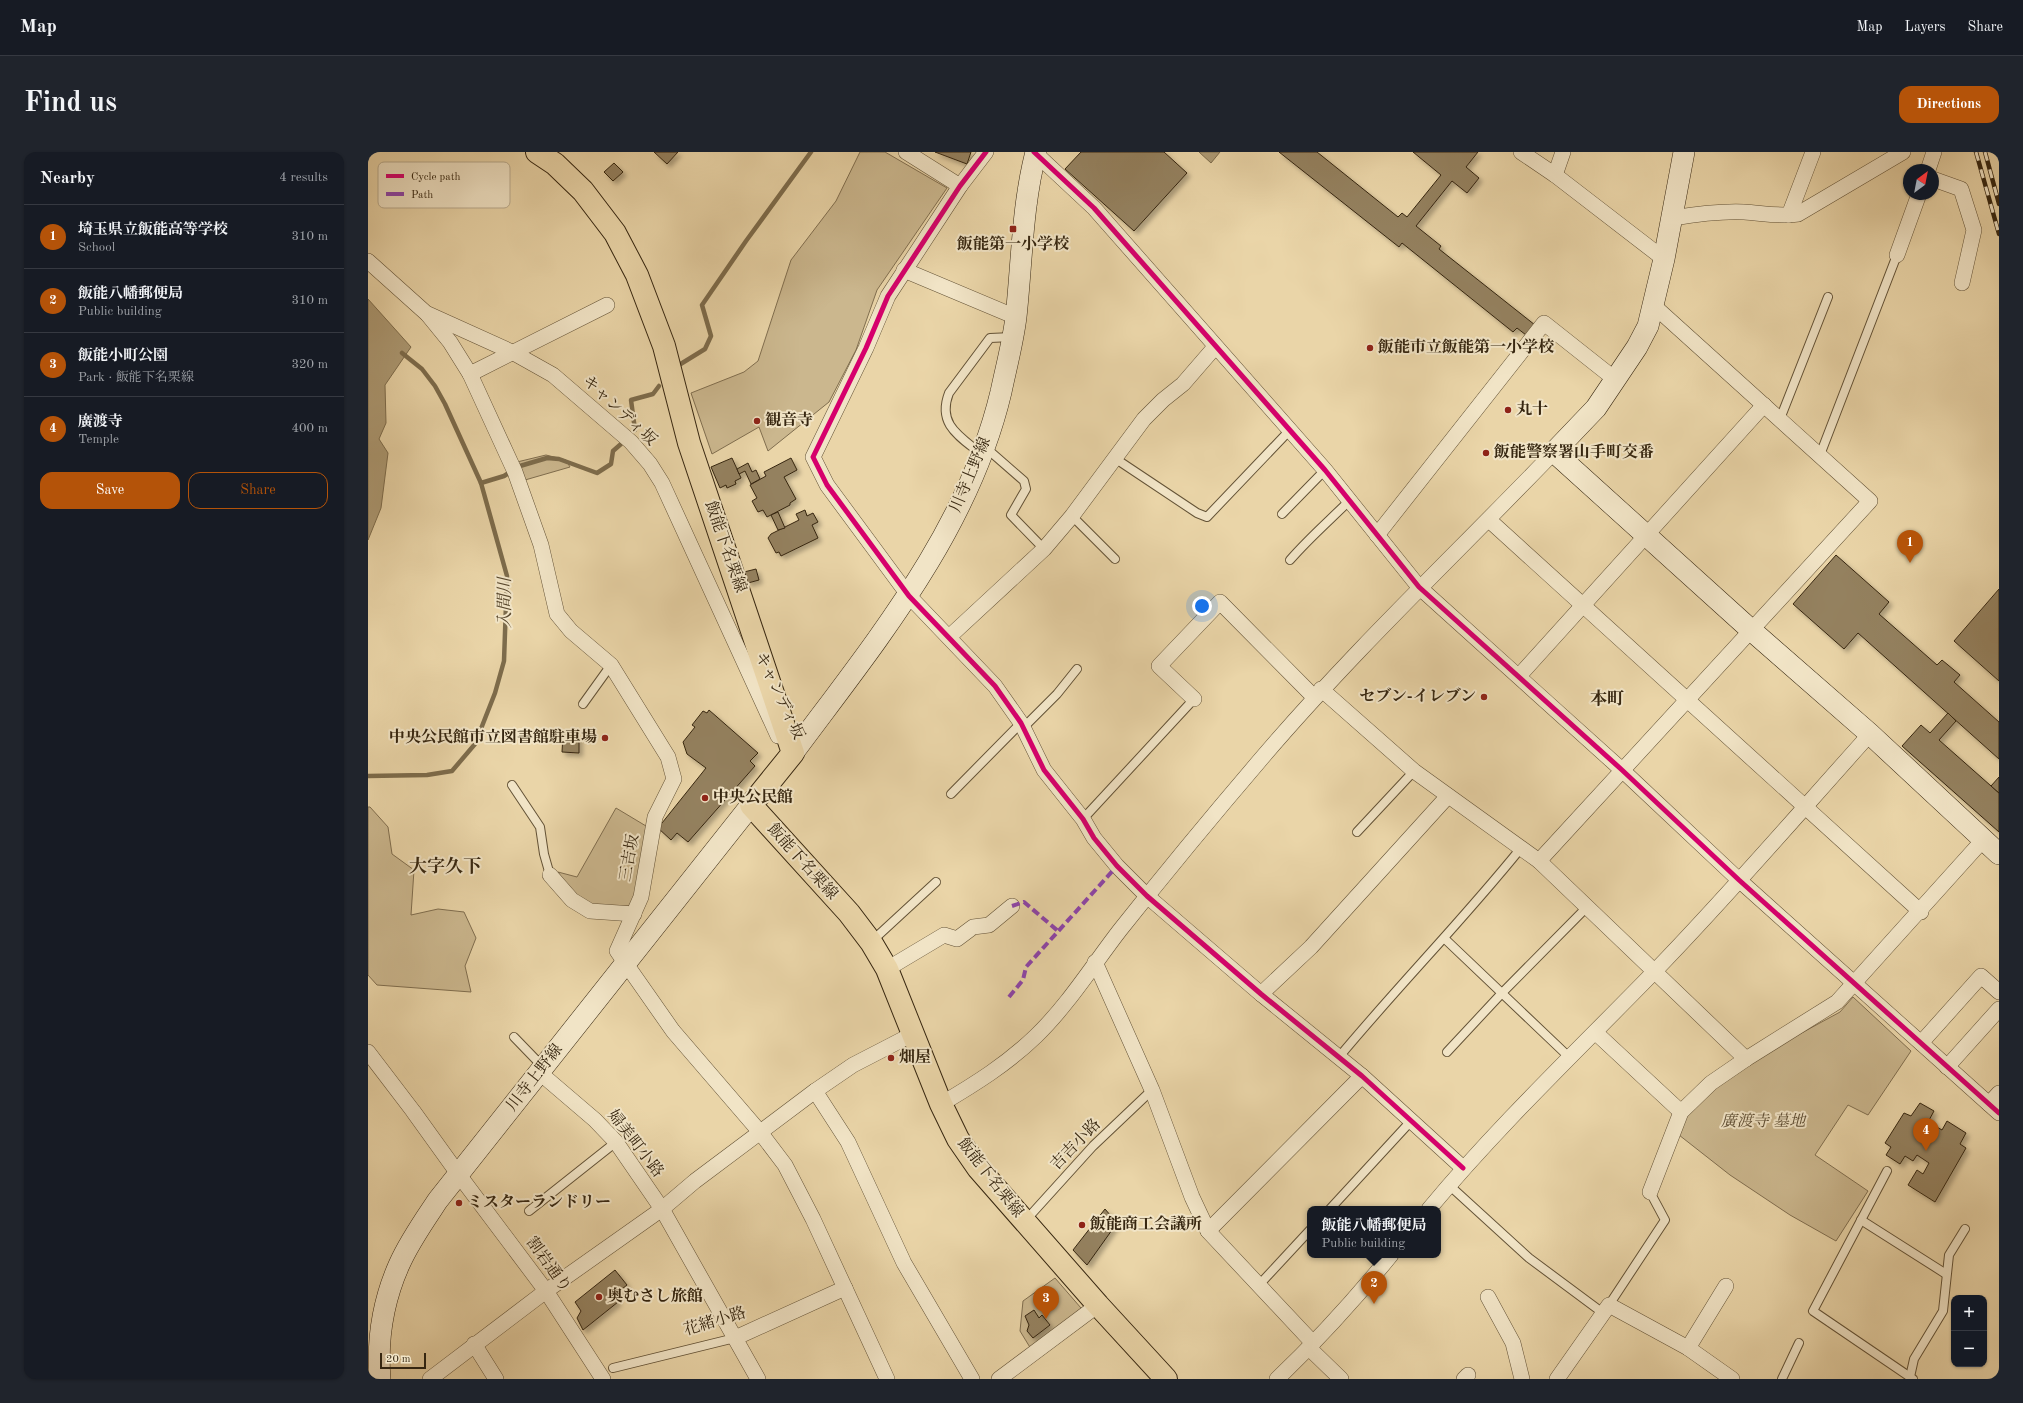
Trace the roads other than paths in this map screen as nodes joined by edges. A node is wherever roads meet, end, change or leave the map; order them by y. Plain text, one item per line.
1 (536, 152) edge
2 (906, 152) edge
3 (986, 152) edge
4 (1035, 152) edge
5 (1521, 152) edge
6 (1563, 152) edge
7 (1684, 152) edge
8 (1813, 152) edge
9 (1904, 152) edge
10 (1934, 152) edge
11 (1930, 164) edge
12 (1555, 174) junction
13 (1939, 181) edge
14 (960, 186) junction
15 (1917, 200) edge
16 (1789, 216) junction
17 (1672, 218) junction
18 (1897, 255) joint
19 (1664, 259) junction
20 (368, 261) edge
21 (904, 270) junction
22 (1962, 283) dead end
23 (1828, 297) dead end
24 (607, 305) dead end
25 (1654, 306) junction
26 (426, 313) junction
27 (1014, 327) junction
28 (1215, 347) junction
29 (512, 352) junction
30 (470, 374) junction
31 (1616, 380) junction
32 (1764, 405) junction
33 (1780, 419) junction
34 (1289, 431) junction
35 (983, 450) junction
36 (1554, 452) junction
37 (1820, 455) junction
38 (1116, 459) junction
39 (1325, 470) junction
40 (1350, 500) junction
41 (1282, 514) dead end
42 (1072, 516) junction
43 (1489, 520) junction
44 (1377, 535) junction
45 (1648, 535) junction
46 (1044, 549) junction
47 (1115, 559) dead end
48 (1290, 560) dead end
49 (1419, 587) junction
50 (909, 596) junction
51 (1583, 605) junction
52 (1751, 630) junction
53 (949, 638) junction
54 (611, 665) junction
55 (1077, 669) dead end
56 (1519, 676) junction
57 (1317, 693) junction
58 (1194, 699) joint
59 (1687, 699) junction
60 (583, 704) dead end
61 (1022, 726) junction
62 (1870, 734) junction
63 (791, 756) junction
64 (1622, 770) junction
65 (1414, 771) junction
66 (512, 786) dead end
67 (952, 794) dead end
68 (1448, 796) junction
69 (751, 805) junction
70 (1805, 806) junction
71 (1082, 819) junction
72 (1357, 832) dead end
73 (1983, 840) junction
74 (1520, 848) junction
75 (1999, 854) edge
76 (1539, 861) junction
77 (550, 875) joint
78 (1739, 880) junction
79 (936, 882) dead end
80 (1147, 896) junction
81 (1012, 906) dead end
82 (1588, 906) junction
83 (1921, 912) junction
84 (634, 914) junction
85 (1444, 939) junction
86 (871, 942) junction
87 (1095, 962) junction
88 (626, 964) junction
89 (887, 968) junction
90 (1654, 971) junction
91 (1854, 983) junction
92 (1999, 992) edge
93 (1502, 993) junction
94 (1262, 994) junction
95 (1999, 1009) edge
96 (1595, 1032) junction
97 (913, 1034) junction
98 (514, 1038) dead end
99 (1921, 1043) junction
100 (368, 1052) edge
101 (1447, 1052) dead end
102 (1339, 1057) junction
103 (1569, 1057) junction
104 (1746, 1059) junction
105 (1947, 1067) junction
106 (542, 1070) junction
107 (1362, 1076) junction
108 (1152, 1090) junction
109 (815, 1092) junction
110 (1996, 1103) edge
111 (941, 1104) junction
112 (1681, 1112) junction
113 (1412, 1120) junction
114 (760, 1132) junction
115 (616, 1142) junction
116 (1463, 1168) junction
117 (1887, 1172) dead end
118 (459, 1175) junction
119 (1449, 1185) junction
120 (1650, 1192) joint
121 (1333, 1206) edge
122 (1432, 1206) edge
123 (662, 1209) junction
124 (529, 1210) dead end
125 (1861, 1220) junction
126 (1025, 1222) junction
127 (1965, 1229) dead end
128 (1208, 1230) junction
129 (1307, 1233) edge
130 (1389, 1258) edge
131 (1946, 1274) junction
132 (1259, 1285) junction
133 (1726, 1286) dead end
134 (845, 1288) junction
135 (546, 1291) junction
136 (1488, 1297) dead end
137 (1098, 1305) junction
138 (1606, 1309) junction
139 (735, 1338) junction
140 (1800, 1343) dead end
141 (474, 1344) junction
142 (1311, 1346) junction
143 (1688, 1348) junction
144 (373, 1352) edge
145 (608, 1374) edge
146 (1911, 1378) edge
147 (380, 1379) edge
148 (430, 1379) edge
149 (496, 1379) edge
150 (758, 1379) edge
151 (887, 1379) edge
152 (972, 1379) edge
153 (999, 1379) edge
154 (1166, 1379) edge
155 (1277, 1379) edge
156 (1341, 1379) edge
157 (1522, 1379) edge
158 (1557, 1379) edge
159 (1732, 1379) edge
160 (1782, 1379) edge

1 - 63 main road, 飯能下名栗線
2 - 14 street
3 - 14 street
4 - 27 street, 川寺上野線
4 - 28 street
5 - 12 street
6 - 12 street
7 - 17 street
8 - 16 street
9 - 16 street
10 - 11 street
12 - 19 street
13 - 22 street
14 - 21 street
15 - 18 street
16 - 17 street
17 - 19 street
18 - 37 lane
19 - 25 street
20 - 26 street
21 - 27 street
21 - 50 street
23 - 33 lane
24 - 29 street
25 - 31 street
25 - 32 street
26 - 29 street, キャンディ坂
26 - 30 street, 三吉坂
27 - 35 street, 川寺上野線
27 - 35 lane
28 - 34 street
28 - 38 street
29 - 30 street
29 - 63 street, キャンディ坂
30 - 54 street, 三吉坂
31 - 36 street
31 - 44 street
32 - 33 street
32 - 45 street
33 - 37 street
34 - 38 lane
34 - 39 street
35 - 46 lane
35 - 50 street, 川寺上野線
36 - 43 street
36 - 45 street
37 - 52 street
38 - 42 street
39 - 40 street
39 - 41 lane
40 - 44 street
40 - 48 lane
42 - 46 street
42 - 47 lane
43 - 49 street
43 - 51 street
44 - 49 street
45 - 51 street
45 - 52 street
46 - 53 street
49 - 56 street
49 - 57 street
50 - 53 street
50 - 63 street, 川寺上野線
51 - 56 street
51 - 59 street
52 - 59 street
52 - 62 street
53 - 61 street
54 - 60 lane
54 - 84 street, 三吉坂
55 - 61 lane
56 - 64 street
57 - 58 street
57 - 65 street
57 - 80 street
58 - 71 lane
59 - 64 street
59 - 70 street
61 - 67 lane
61 - 71 street
62 - 70 street
62 - 73 street
63 - 69 main road
64 - 76 street
64 - 78 street
65 - 68 street
65 - 72 lane
66 - 77 lane
68 - 74 street
68 - 94 street
69 - 86 main road, 飯能下名栗線
69 - 88 street, 川寺上野線
70 - 78 street
70 - 83 street
71 - 80 street
73 - 75 street
73 - 83 street
74 - 76 street
74 - 85 lane
76 - 82 street
77 - 84 street
78 - 90 street
78 - 91 street
79 - 86 lane
80 - 87 street
80 - 94 street
81 - 89 street
82 - 90 street
82 - 93 lane
83 - 91 street
84 - 88 street, 三吉坂
85 - 93 lane
85 - 102 lane
86 - 89 main road, 飯能下名栗線
87 - 108 street
87 - 111 street
88 - 106 street, 川寺上野線
88 - 114 street
89 - 97 main road, 飯能下名栗線
90 - 96 street
90 - 104 street
91 - 99 street
91 - 104 street
92 - 99 street
93 - 101 lane
93 - 103 lane
94 - 102 street
95 - 105 street
96 - 103 street
96 - 112 street
97 - 109 street
97 - 111 main road, 飯能下名栗線
98 - 106 lane, 婦美町小路
99 - 105 street
100 - 118 street, 割岩通り
102 - 107 street
103 - 116 street
104 - 112 street
105 - 110 street
106 - 115 street, 婦美町小路
106 - 118 street, 川寺上野線
107 - 113 street
107 - 128 street
108 - 126 lane, 吉吉小路
108 - 128 street
109 - 114 street
109 - 152 street
111 - 126 main road, 飯能下名栗線
112 - 120 street
113 - 116 street
113 - 121 lane
114 - 123 street
114 - 134 street
115 - 123 street, 婦美町小路
115 - 124 lane
116 - 119 street
117 - 125 lane
118 - 135 street, 割岩通り
118 - 144 street, 川寺上野線
119 - 122 street
119 - 138 lane
120 - 138 lane
123 - 135 street
123 - 139 street, 婦美町小路
125 - 131 lane
125 - 146 lane
126 - 137 main road, 飯能下名栗線
127 - 131 lane
128 - 132 street
129 - 132 lane
130 - 142 street
131 - 146 lane
132 - 142 street
133 - 143 street
134 - 139 street, 花緒小路
134 - 151 street
135 - 141 street
135 - 145 street, 割岩通り
136 - 157 street
137 - 153 street
137 - 154 main road, 飯能下名栗線
138 - 143 street
138 - 158 street
139 - 145 lane, 花緒小路
139 - 150 street, 婦美町小路
140 - 160 lane
141 - 148 street
141 - 149 street
142 - 155 street
142 - 156 street
143 - 159 street
144 - 147 street, 川寺上野線

